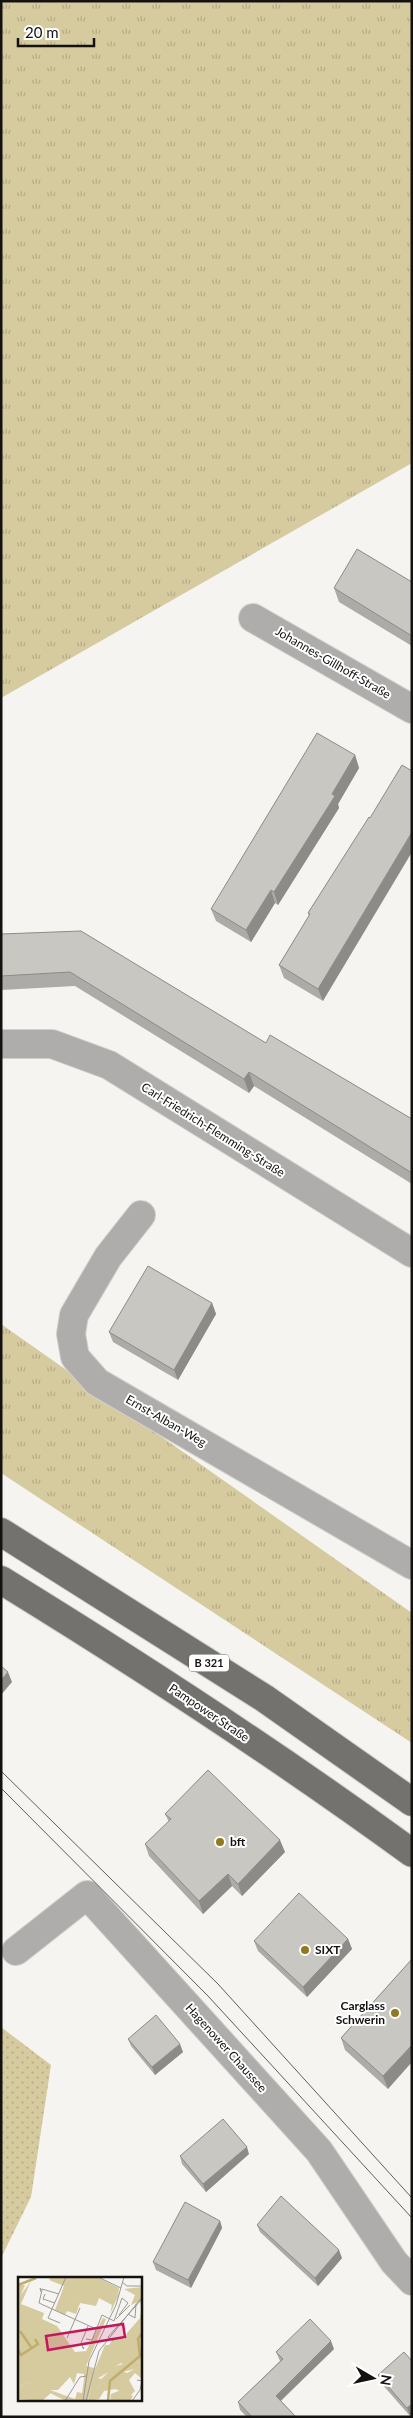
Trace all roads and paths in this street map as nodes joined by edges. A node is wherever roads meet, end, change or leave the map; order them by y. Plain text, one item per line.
1 (254, 618) dead end
2 (412, 709) edge
3 (1, 1044) edge
4 (141, 1216) dead end
5 (412, 1253) edge
6 (1, 1532) edge
7 (409, 1557) edge
8 (1, 1580) edge
9 (412, 1802) edge
10 (412, 1853) edge
11 (16, 1951) dead end
12 (412, 2281) edge

1 - 2 street, Johannes-Gillhoff-Straße
3 - 5 street, Carl-Friedrich-Flemming-Straße
4 - 7 street, Ernst-Alban-Weg
6 - 9 main road, B 321
8 - 10 main road, Pampower Straße
11 - 12 street, Hagenower Chaussee

